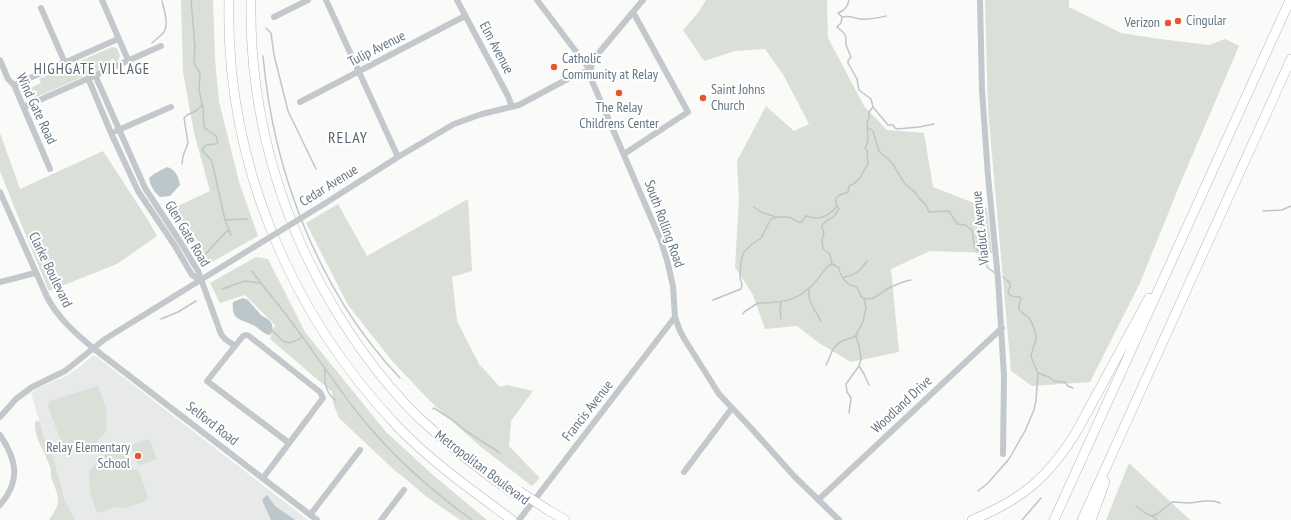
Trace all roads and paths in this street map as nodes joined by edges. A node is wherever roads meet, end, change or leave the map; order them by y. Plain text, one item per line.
1 (102, 0) edge
2 (225, 0) edge
3 (229, 0) edge
4 (251, 0) edge
5 (308, 0) edge
6 (326, 0) edge
7 (457, 0) edge
8 (537, 0) edge
9 (643, 0) edge
10 (980, 0) edge
11 (1290, 0) edge
12 (41, 8) dead end
13 (633, 12) junction
14 (466, 16) junction
15 (274, 17) dead end
16 (118, 39) junction
17 (161, 46) dead end
18 (1291, 59) edge
19 (0, 60) edge
20 (128, 60) junction
21 (65, 63) junction
22 (590, 70) junction
23 (359, 72) junction
24 (95, 75) junction
25 (232, 76) junction
26 (88, 78) junction
27 (14, 85) junction
28 (300, 102) dead end
29 (24, 106) junction
30 (171, 107) dead end
31 (512, 107) junction
32 (118, 130) junction
33 (111, 133) junction
34 (624, 154) junction
35 (398, 157) junction
36 (50, 169) dead end
37 (0, 192) edge
38 (1178, 246) junction
39 (36, 273) junction
40 (201, 281) junction
41 (0, 282) edge
42 (675, 317) junction
43 (1002, 328) junction
44 (235, 346) junction
45 (93, 348) junction
46 (732, 408) junction
47 (1130, 414) junction
48 (0, 417) edge
49 (0, 435) edge
50 (289, 443) junction
51 (360, 450) dead end
52 (1003, 454) dead end
53 (684, 472) dead end
54 (262, 478) junction
55 (404, 490) dead end
56 (818, 500) junction
57 (0, 505) edge
58 (546, 512) junction
59 (310, 515) junction
60 (317, 520) edge
61 (381, 520) edge
62 (512, 520) edge
63 (519, 520) edge
64 (553, 520) edge
65 (564, 520) edge
66 (839, 520) edge
67 (972, 520) edge
68 (1054, 520) edge
69 (1082, 520) edge
70 (1091, 520) edge

1 - 16 street
2 - 25 highway
3 - 25 highway, Metropolitan Boulevard
4 - 58 highway, Metropolitan Boulevard
5 - 15 street
6 - 23 street
7 - 14 street, Elm Avenue
8 - 22 street
9 - 13 street
10 - 43 street, Viaduct Avenue
11 - 38 highway
12 - 21 street
13 - 22 street
13 - 34 street
14 - 23 street, Tulip Avenue
14 - 31 street, Elm Avenue
16 - 20 street
16 - 21 street
17 - 20 street
18 - 47 highway
19 - 27 street, Wind Gate Road
20 - 24 street
21 - 27 street
22 - 31 street, Cedar Avenue
22 - 34 street, South Rolling Road
23 - 28 street, Tulip Avenue
23 - 35 street
24 - 26 street
24 - 32 street, Glen Gate Road
25 - 62 highway, Metropolitan Boulevard
26 - 29 street
26 - 33 street, Glen Gate Road
27 - 29 street, Wind Gate Road
29 - 36 street, Wind Gate Road
30 - 32 street
31 - 35 street, Cedar Avenue
32 - 33 street
32 - 40 street, Glen Gate Road
33 - 40 street, Glen Gate Road
34 - 42 street, South Rolling Road
35 - 40 street, Cedar Avenue, bridge
37 - 39 street, Clarke Boulevard
38 - 67 highway
38 - 68 highway
39 - 41 street
39 - 45 street, Clarke Boulevard
40 - 44 street
40 - 45 street, Cedar Avenue
42 - 46 street, South Rolling Road
42 - 63 street, Francis Avenue
43 - 52 street, Viaduct Avenue
43 - 56 street, Woodland Drive
44 - 50 street
44 - 50 street
45 - 48 street, Cedar Avenue
45 - 54 street, Selford Road
46 - 53 street
46 - 56 street, South Rolling Road
47 - 69 highway
47 - 70 highway
49 - 57 street
50 - 54 street
51 - 59 street
54 - 59 street, Selford Road
55 - 61 street
56 - 66 street, South Rolling Road
58 - 64 highway, Metropolitan Boulevard
58 - 65 highway
59 - 60 street, Selford Road

